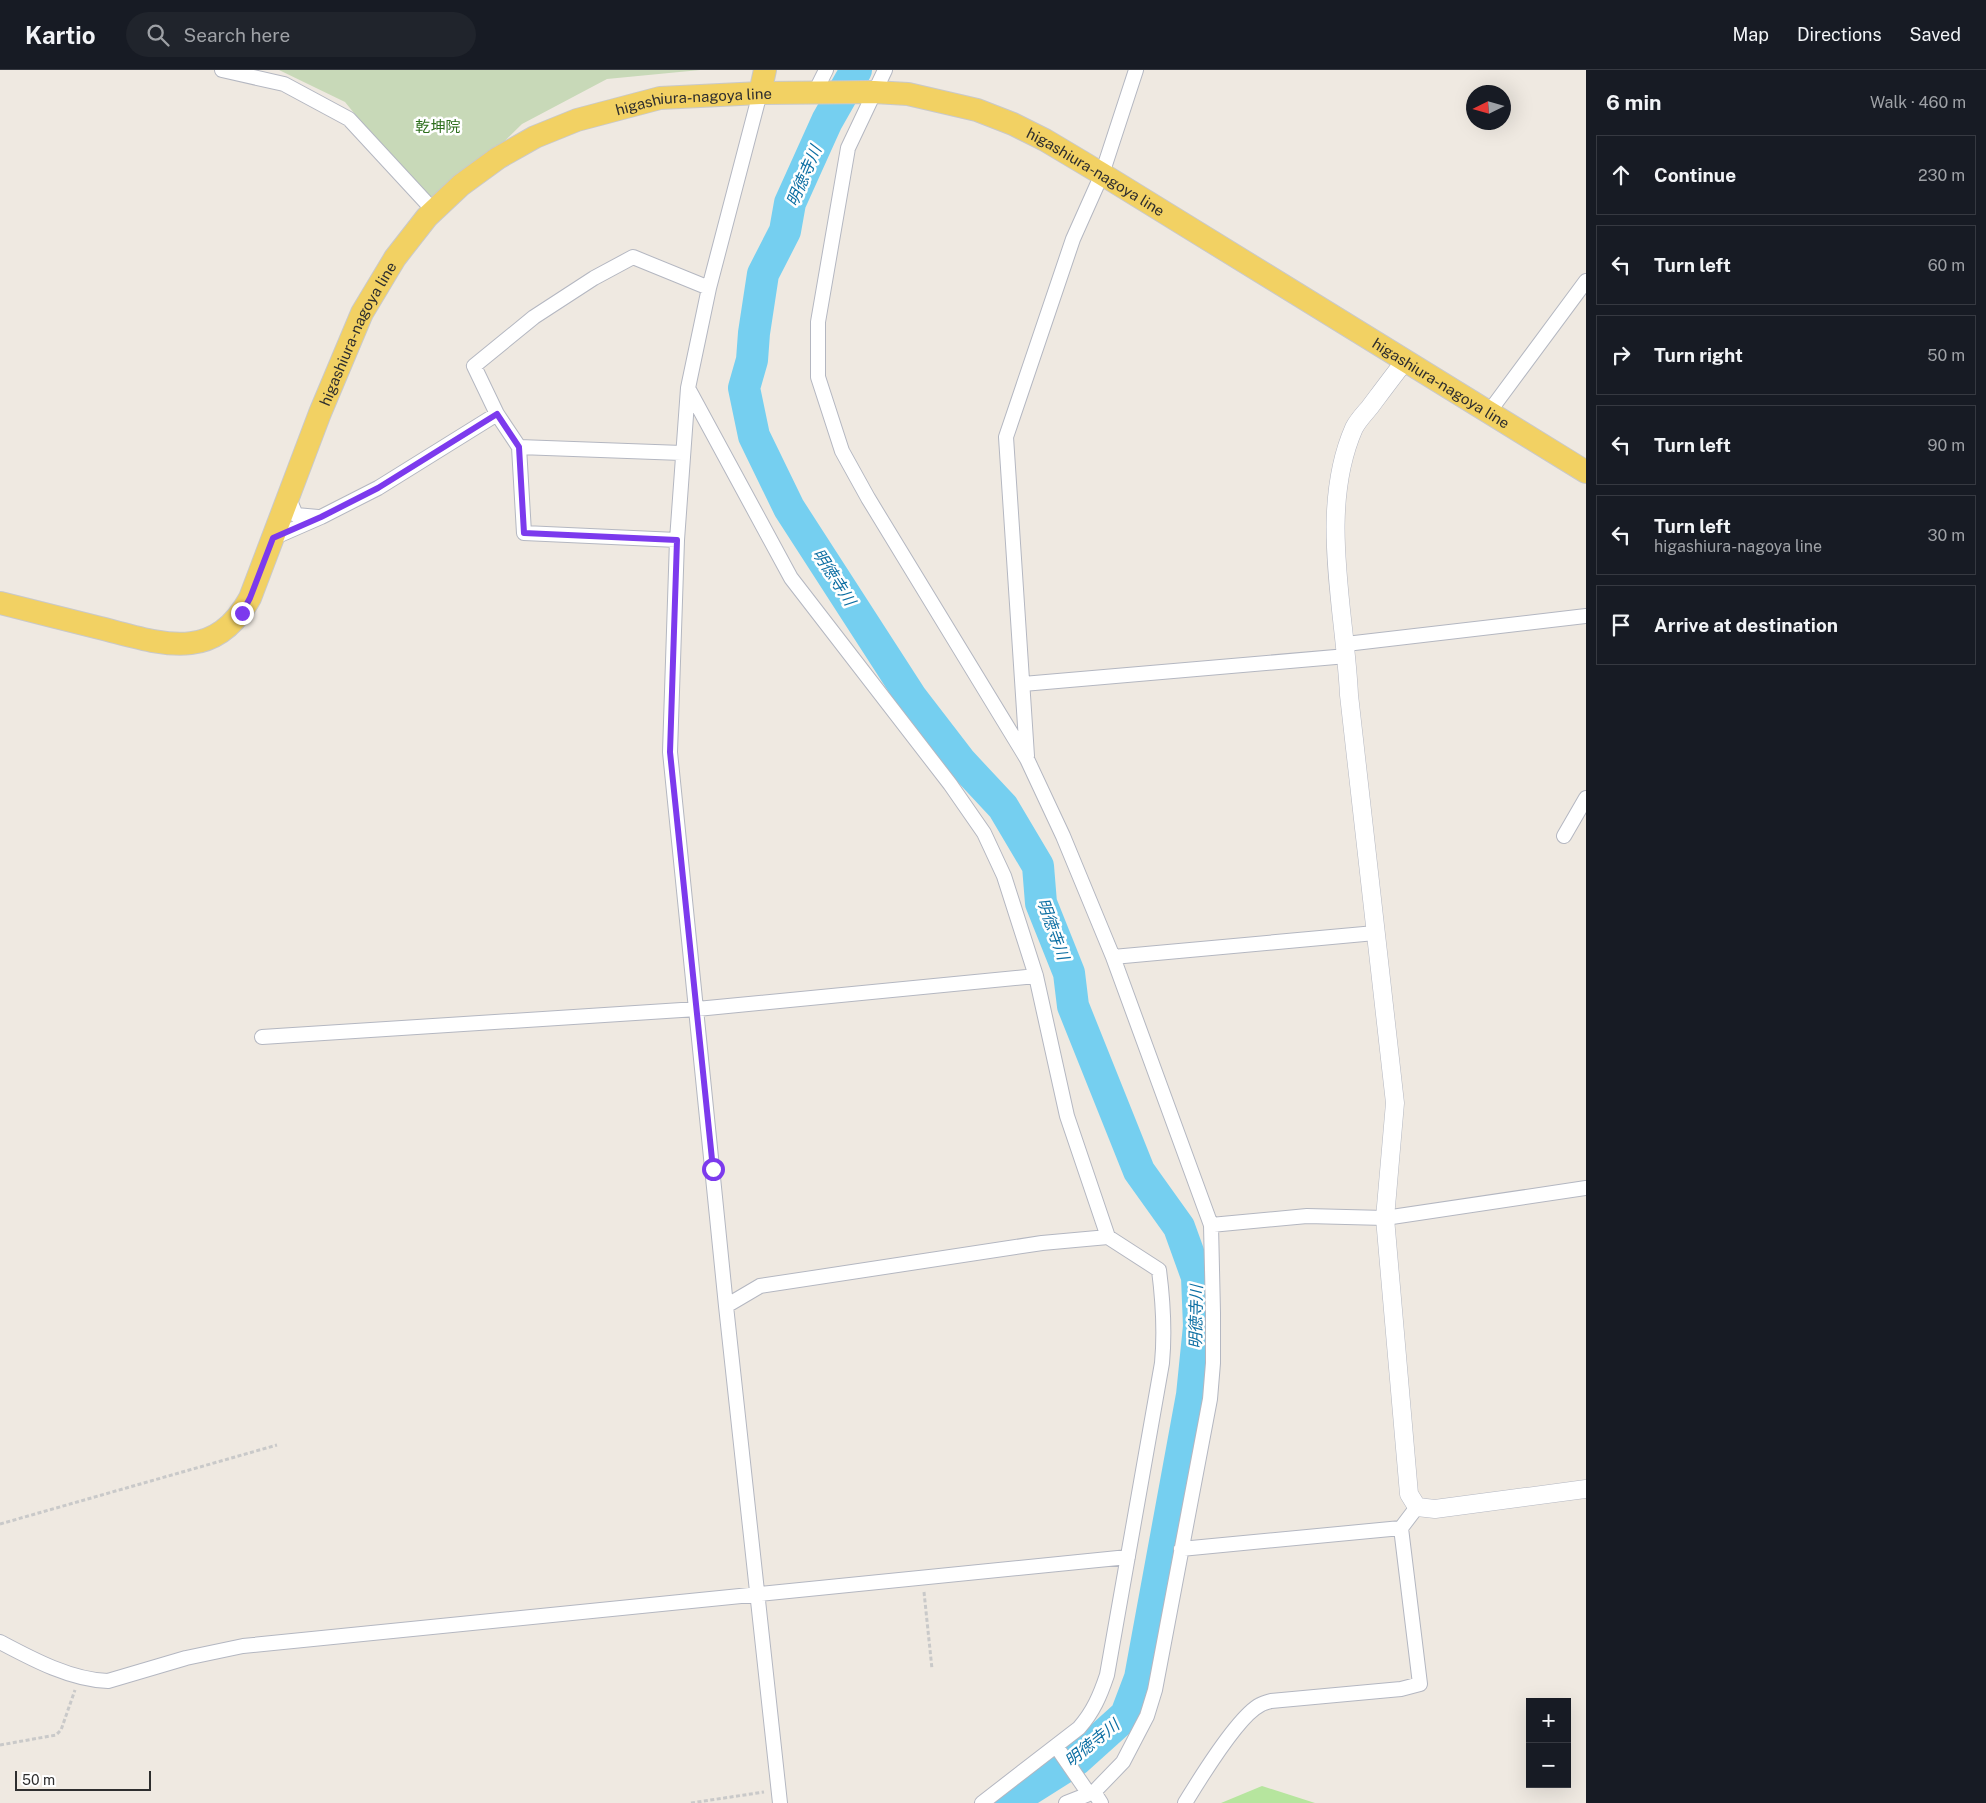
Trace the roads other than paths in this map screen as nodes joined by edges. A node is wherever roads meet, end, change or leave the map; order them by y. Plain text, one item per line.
1 (222, 70) edge
2 (765, 70) edge
3 (826, 70) edge
4 (885, 70) edge
5 (1136, 70) edge
6 (816, 92) junction
7 (872, 92) junction
8 (760, 93) junction
9 (1102, 174) junction
10 (434, 211) junction
11 (1586, 281) edge
12 (709, 288) junction
13 (1405, 361) junction
14 (688, 388) junction
15 (1489, 412) junction
16 (497, 414) junction
17 (519, 447) junction
18 (682, 453) junction
19 (1586, 472) edge
20 (288, 496) junction
21 (321, 517) junction
22 (273, 538) junction
23 (677, 540) junction
24 (0, 603) edge
25 (1586, 616) edge
26 (1347, 650) junction
27 (1022, 684) junction
28 (1027, 759) junction
29 (1586, 798) edge
30 (1564, 836) dead end
31 (1375, 933) junction
32 (1113, 957) junction
33 (1036, 976) junction
34 (697, 1009) junction
35 (262, 1038) dead end
36 (1586, 1188) edge
37 (1386, 1218) junction
38 (1211, 1225) junction
39 (1108, 1237) junction
40 (726, 1306) junction
41 (1586, 1489) edge
42 (1417, 1506) junction
43 (1401, 1528) junction
44 (1181, 1549) junction
45 (1128, 1557) junction
46 (758, 1594) junction
47 (0, 1642) edge
48 (1059, 1750) junction
49 (1092, 1793) edge
50 (779, 1796) edge
51 (982, 1803) edge
52 (1066, 1803) edge
53 (1185, 1803) edge

1 - 10 street
2 - 8 main road
3 - 6 street
4 - 7 street
5 - 9 street
6 - 7 main road, higashiura-nagoya line
6 - 8 main road, higashiura-nagoya line
7 - 9 main road, higashiura-nagoya line
7 - 28 street
8 - 10 main road, higashiura-nagoya line
8 - 12 street
9 - 13 main road, higashiura-nagoya line
9 - 27 street
10 - 20 main road, higashiura-nagoya line
11 - 15 street
12 - 14 street
12 - 16 street
13 - 15 main road, higashiura-nagoya line
13 - 26 street
14 - 18 street
14 - 33 street
15 - 19 main road, higashiura-nagoya line
16 - 17 street
16 - 21 street
17 - 18 street
17 - 23 street
18 - 23 street
20 - 21 street
20 - 22 main road, higashiura-nagoya line
21 - 22 street
22 - 24 main road, higashiura-nagoya line
23 - 34 street
25 - 26 street
26 - 27 street
26 - 31 street
27 - 28 street
28 - 32 street
29 - 30 street
31 - 32 street
31 - 37 street
32 - 38 street
33 - 34 street
33 - 39 street
34 - 35 street
34 - 40 street
36 - 37 street
37 - 38 street
37 - 42 street
38 - 44 street
39 - 40 street
39 - 45 street
40 - 46 street
41 - 42 street
42 - 43 street
43 - 44 street
43 - 53 street
44 - 49 street
45 - 46 street
45 - 48 street
46 - 47 street
46 - 50 street
48 - 49 street
48 - 51 street
49 - 52 street

